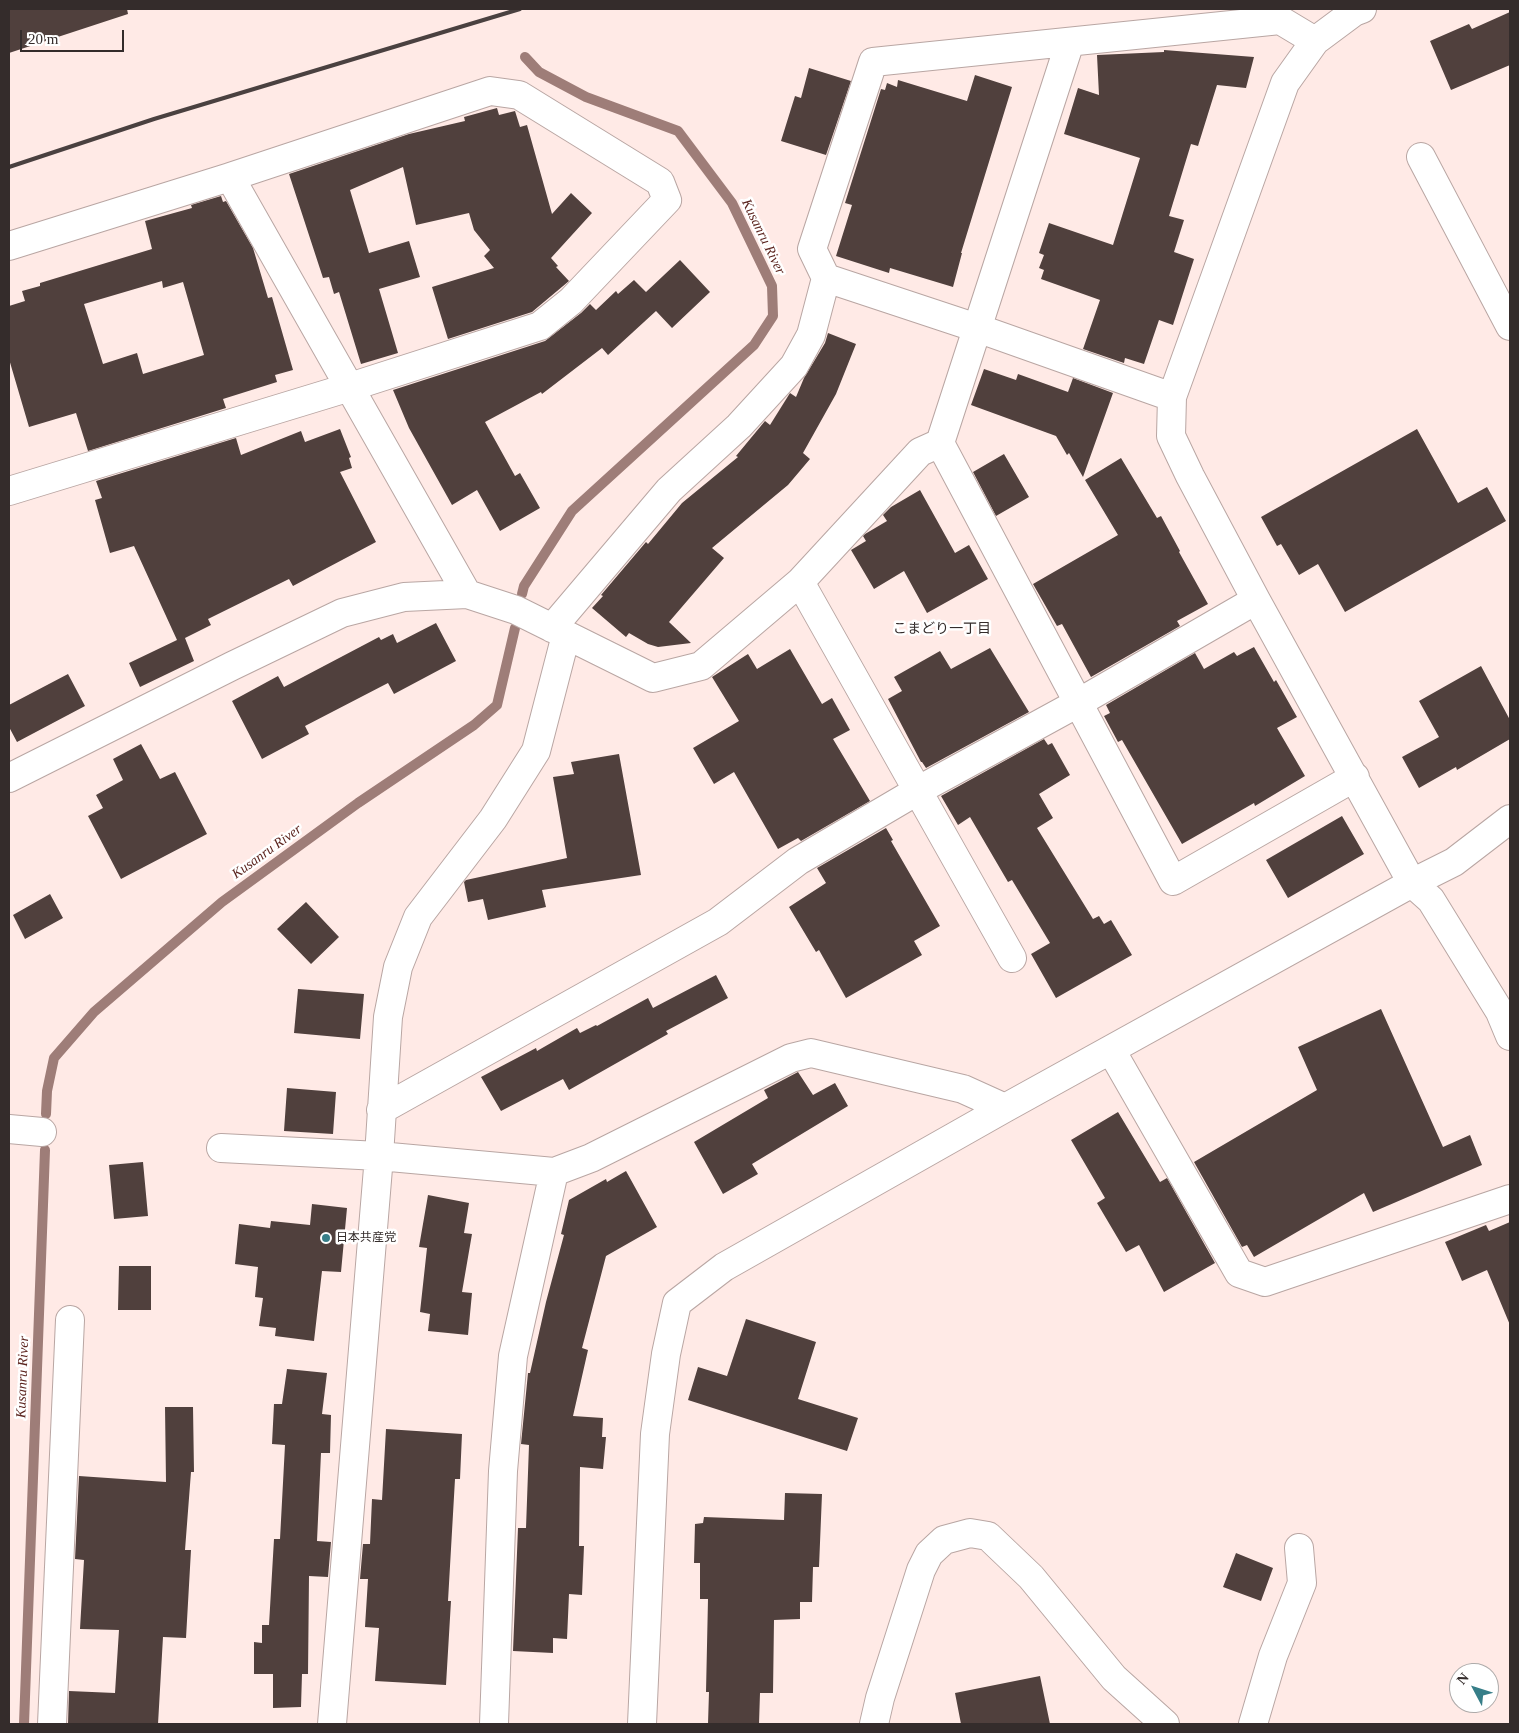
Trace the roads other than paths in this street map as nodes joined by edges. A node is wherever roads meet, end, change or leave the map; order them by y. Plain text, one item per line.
1 (1362, 9) edge
2 (1315, 41) junction
3 (1070, 42) junction
4 (1421, 157) dead end
5 (230, 176) junction
6 (9, 246) edge
7 (826, 278) junction
8 (1510, 326) edge
9 (978, 328) junction
10 (350, 387) junction
11 (1172, 397) junction
12 (940, 444) junction
13 (9, 491) edge
14 (800, 582) junction
15 (467, 594) junction
16 (1256, 600) junction
17 (559, 631) junction
18 (1078, 703) junction
19 (1355, 777) junction
20 (9, 778) edge
21 (917, 791) junction
22 (1510, 818) edge
23 (1412, 883) junction
24 (1012, 958) dead end
25 (1510, 1036) edge
26 (1111, 1050) junction
27 (1005, 1108) junction
28 (381, 1110) junction
29 (9, 1129) edge
30 (42, 1132) dead end
31 (221, 1148) dead end
32 (379, 1156) junction
33 (554, 1172) junction
34 (1510, 1199) edge
35 (70, 1320) dead end
36 (1299, 1548) dead end
37 (52, 1724) edge
38 (332, 1724) edge
39 (494, 1724) edge
40 (642, 1724) edge
41 (874, 1724) edge
42 (1165, 1724) edge
43 (1253, 1724) edge

1 - 2 street
2 - 3 street
2 - 11 street
3 - 7 street
3 - 9 street
4 - 8 street
5 - 6 street
5 - 10 street
5 - 10 street
7 - 9 street
7 - 17 street
9 - 11 street
9 - 12 street
10 - 13 street
10 - 15 street
11 - 16 street
12 - 14 street
12 - 18 street
14 - 17 street
14 - 21 street
15 - 17 street
15 - 20 street
16 - 18 street
16 - 19 street
17 - 28 street
18 - 19 street
18 - 21 street
19 - 23 street
21 - 24 street
21 - 28 street
22 - 23 street
23 - 25 street
23 - 26 street
26 - 27 street
26 - 34 street
27 - 33 street
27 - 40 street
28 - 32 street
29 - 30 street
31 - 32 street
32 - 33 street
32 - 38 street
33 - 39 street
35 - 37 street
36 - 43 street
41 - 42 street

